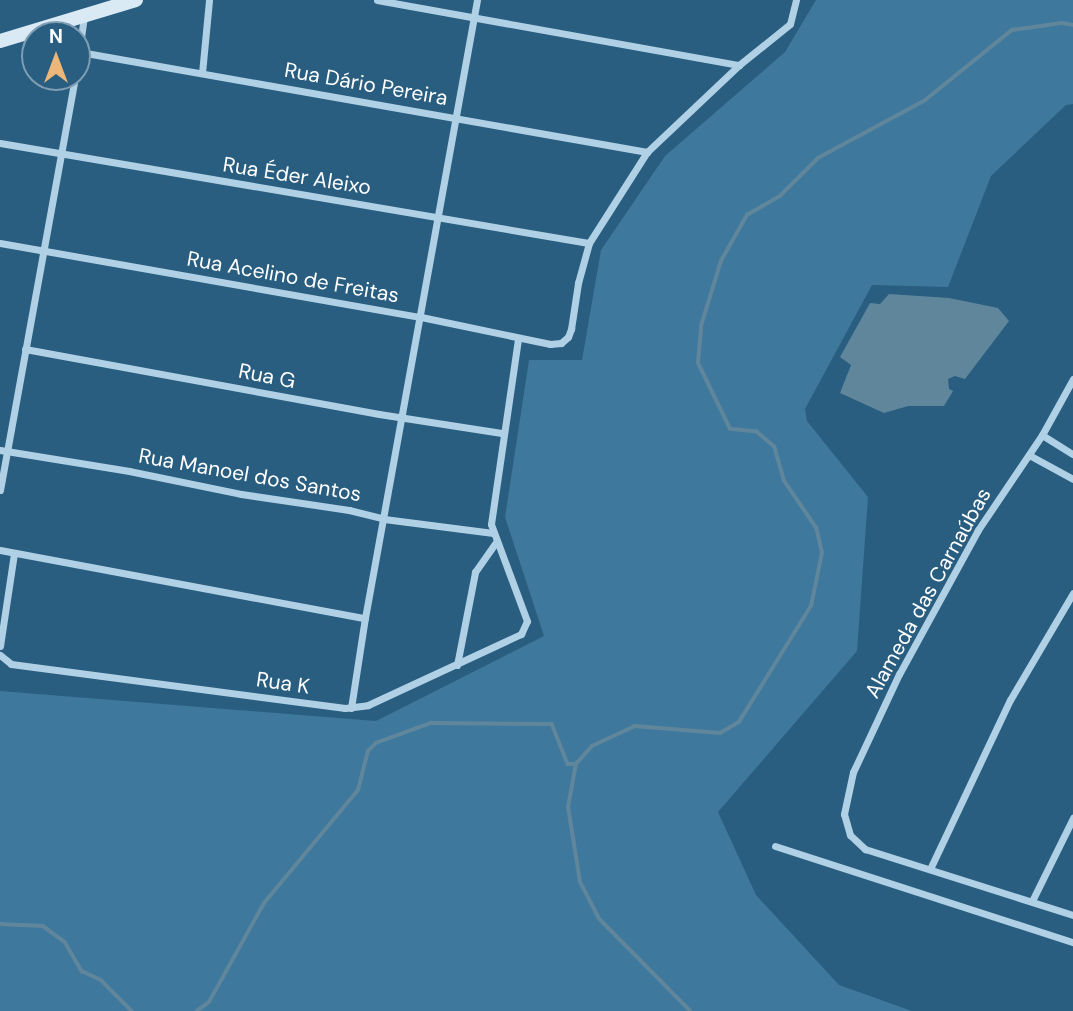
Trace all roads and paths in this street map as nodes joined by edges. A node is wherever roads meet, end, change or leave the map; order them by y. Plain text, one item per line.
1 (136, 0) edge
2 (209, 0) edge
3 (377, 0) edge
4 (477, 0) edge
5 (796, 0) edge
6 (85, 16) junction
7 (474, 18) junction
8 (84, 21) edge
9 (0, 41) edge
10 (91, 54) edge
11 (739, 65) junction
12 (202, 73) junction
13 (72, 91) edge
14 (455, 117) junction
15 (0, 143) edge
16 (646, 152) junction
17 (61, 154) junction
18 (439, 217) junction
19 (0, 243) edge
20 (589, 243) junction
21 (43, 251) junction
22 (421, 317) junction
23 (518, 338) junction
24 (26, 349) junction
25 (1073, 379) edge
26 (403, 417) junction
27 (502, 433) junction
28 (1042, 435) junction
29 (4, 451) edge
30 (1073, 454) edge
31 (1029, 455) junction
32 (1073, 479) edge
33 (0, 490) edge
34 (384, 519) junction
35 (493, 533) junction
36 (496, 542) junction
37 (0, 550) edge
38 (14, 553) junction
39 (1073, 593) edge
40 (365, 618) junction
41 (0, 646) edge
42 (0, 655) edge
43 (457, 665) junction
44 (351, 708) junction
45 (1073, 818) edge
46 (775, 846) dead end
47 (930, 869) junction
48 (1032, 901) junction
49 (1073, 915) edge
50 (1073, 942) edge

1 - 6 street
2 - 12 street
3 - 7 street
4 - 7 street
5 - 11 street
6 - 8 street
6 - 9 street
7 - 11 street
7 - 14 street
10 - 12 street, Rua Dário Pereira
11 - 16 street
12 - 14 street, Rua Dário Pereira
13 - 17 street
14 - 16 street, Rua Dário Pereira
14 - 18 street
15 - 17 street, Rua Éder Aleixo
16 - 20 street
17 - 18 street, Rua Éder Aleixo
17 - 21 street
18 - 20 street, Rua Éder Aleixo
18 - 22 street
19 - 21 street, Rua Acelino de Freitas
20 - 23 street, Rua Acelino de Freitas
21 - 22 street, Rua Acelino de Freitas
21 - 24 street
22 - 23 street, Rua Acelino de Freitas
22 - 26 street
23 - 27 street
24 - 26 street, Rua G
24 - 29 street
25 - 28 street, Alameda das Carnaúbas
26 - 27 street, Rua G
26 - 34 street
27 - 35 street
28 - 30 street
28 - 31 street, Alameda das Carnaúbas
29 - 33 street
29 - 34 street, Rua Manoel dos Santos
31 - 32 street
31 - 47 street, Alameda das Carnaúbas
34 - 35 street, Rua Manoel dos Santos
34 - 40 street
35 - 36 street
36 - 43 street
36 - 43 street, Rua K
37 - 38 street
38 - 40 street
38 - 41 street
39 - 47 street
40 - 44 street
42 - 44 street, Rua K
43 - 44 street, Rua K
45 - 48 street
46 - 50 street
47 - 48 street
48 - 49 street

